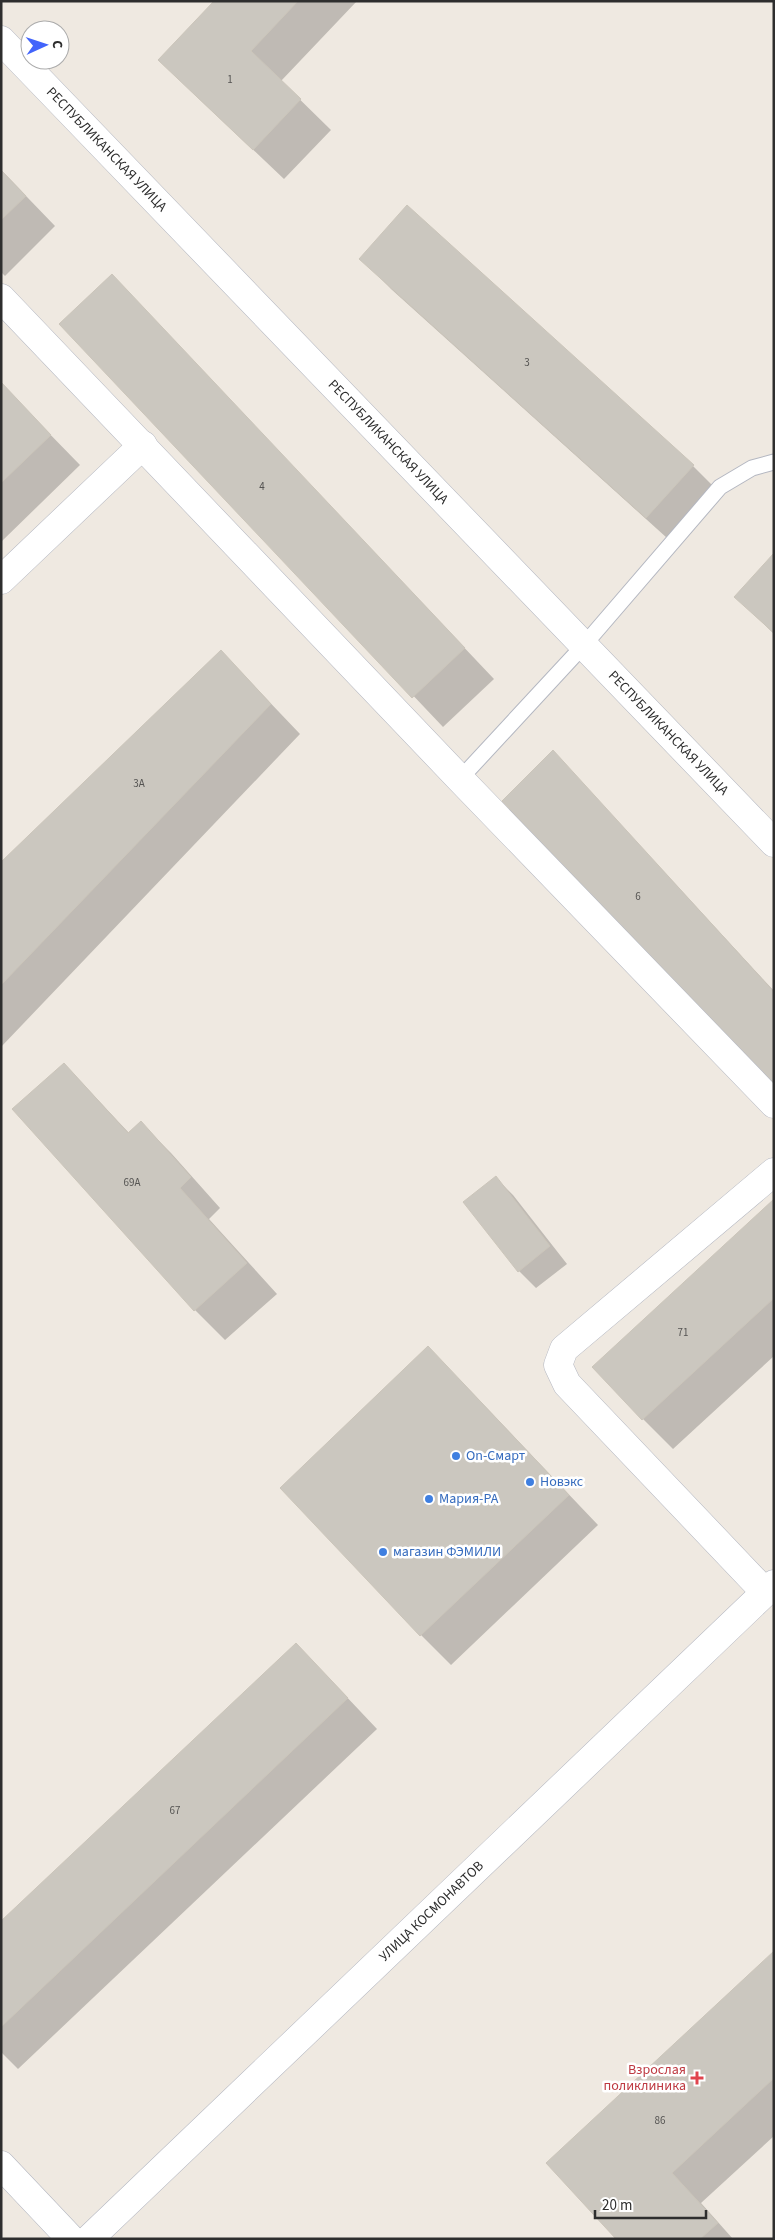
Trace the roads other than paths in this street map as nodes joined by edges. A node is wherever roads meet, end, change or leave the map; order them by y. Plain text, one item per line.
1 (1, 40) edge
2 (1, 298) edge
3 (143, 445) junction
4 (774, 462) edge
5 (1, 580) edge
6 (584, 645) junction
7 (460, 779) junction
8 (774, 843) edge
9 (774, 1104) edge
10 (774, 1172) edge
11 (769, 1588) edge
12 (1, 2165) edge
13 (70, 2239) edge
14 (89, 2239) edge

1 - 6 street, РЕСПУБЛИКАНСКАЯ УЛИЦА
2 - 3 street
3 - 5 street
3 - 7 street
4 - 6 lane
6 - 7 lane
6 - 8 street, РЕСПУБЛИКАНСКАЯ УЛИЦА
7 - 9 street
10 - 11 street
11 - 14 street, УЛИЦА КОСМОНАВТОВ
12 - 13 street

